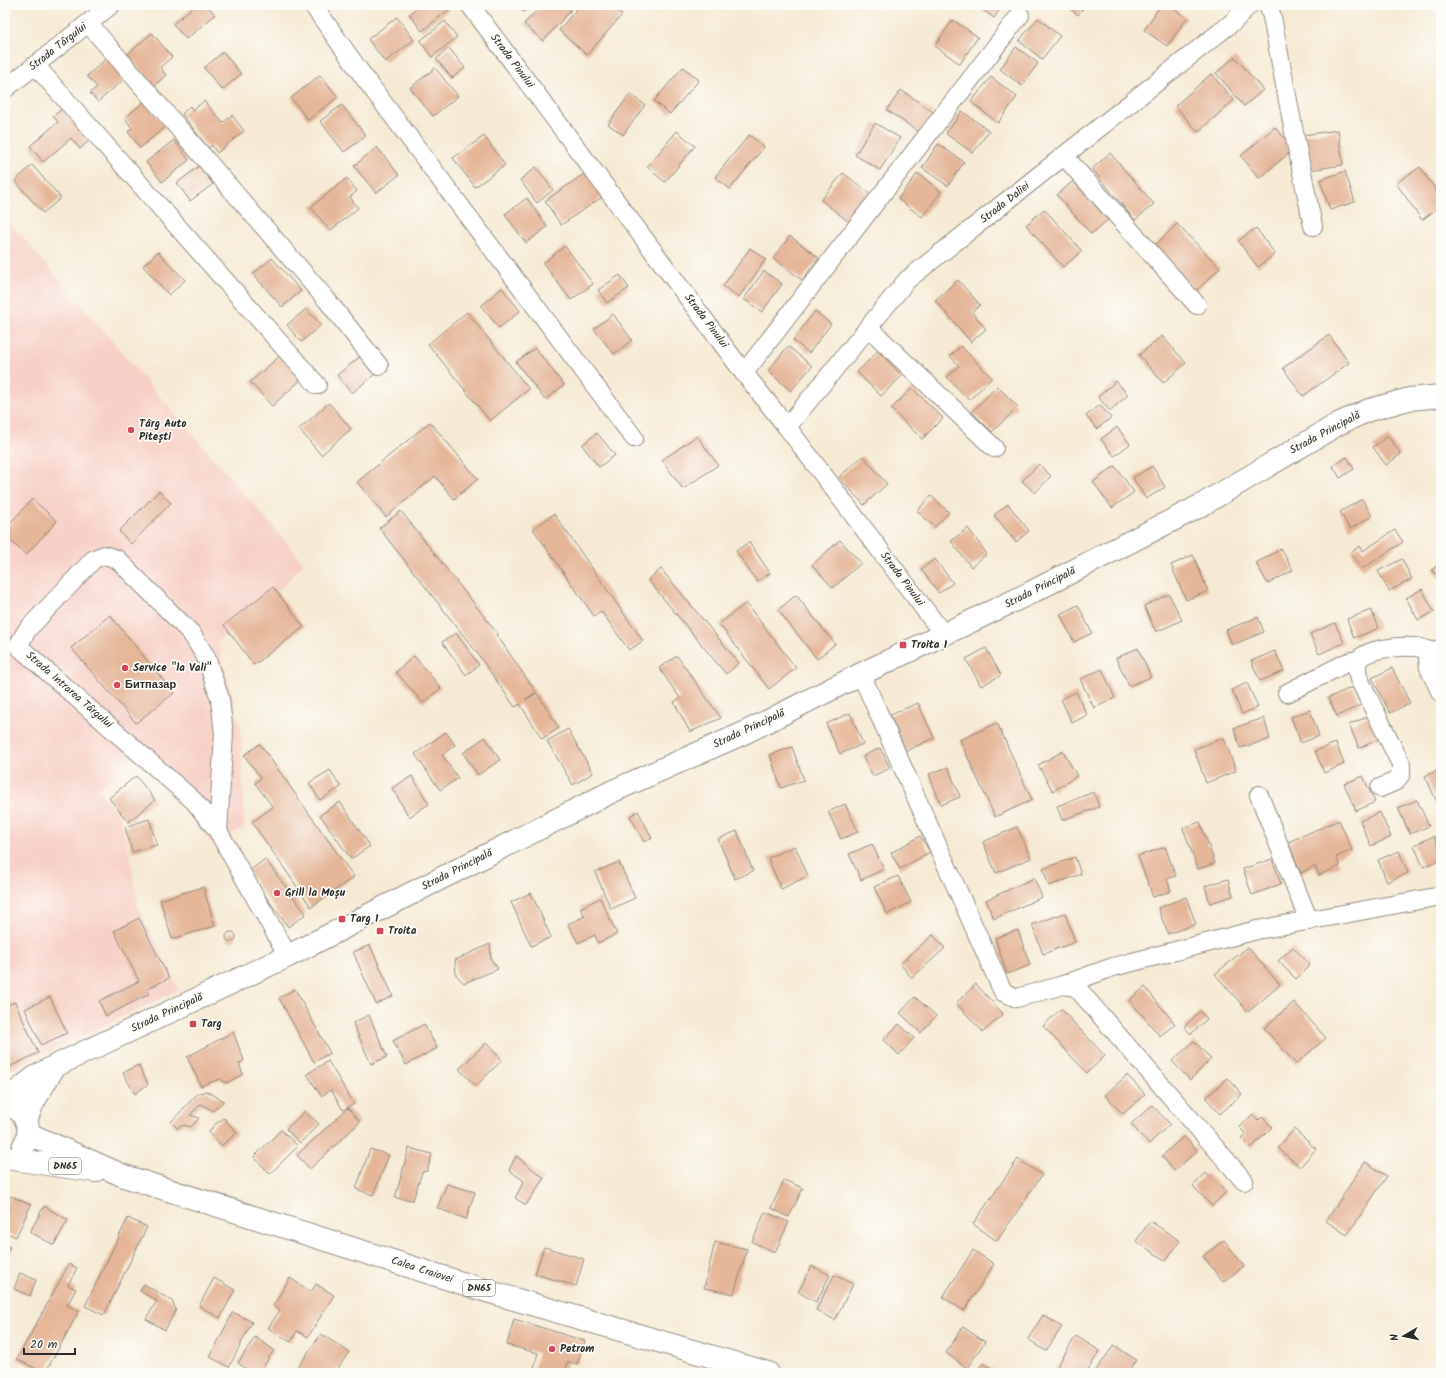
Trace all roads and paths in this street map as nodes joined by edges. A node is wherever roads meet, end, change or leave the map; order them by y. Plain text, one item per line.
1 (111, 5) edge
2 (313, 5) edge
3 (470, 5) edge
4 (1249, 5) edge
5 (1268, 5) edge
6 (1020, 16) dead end
7 (88, 24) junction
8 (35, 65) junction
9 (5, 89) edge
10 (1064, 156) junction
11 (1313, 226) dead end
12 (1197, 306) dead end
13 (868, 327) junction
14 (379, 366) dead end
15 (744, 373) junction
16 (317, 385) dead end
17 (1441, 396) edge
18 (787, 427) junction
19 (634, 438) dead end
20 (994, 448) dead end
21 (944, 635) junction
22 (1437, 650) edge
23 (1358, 661) junction
24 (861, 674) junction
25 (1287, 693) dead end
26 (1441, 693) edge
27 (1380, 788) dead end
28 (1259, 795) dead end
29 (218, 831) junction
30 (1441, 896) edge
31 (1309, 921) junction
32 (288, 956) junction
33 (1063, 985) junction
34 (55, 1066) junction
35 (5, 1101) edge
36 (5, 1104) edge
37 (28, 1127) junction
38 (6, 1158) edge
39 (124, 1176) junction
40 (1244, 1181) dead end
41 (768, 1373) edge

1 - 7 street, Strada Târgului
2 - 19 street
3 - 15 street, Strada Pinului
4 - 10 street, Strada Daliei
5 - 11 street
6 - 15 street
7 - 8 street, Strada Târgului
7 - 14 street
8 - 9 street, Strada Târgului
8 - 16 street
10 - 12 street
10 - 13 street, Strada Daliei
13 - 18 street, Strada Daliei
13 - 20 street
15 - 18 street, Strada Pinului
17 - 21 main road, Strada Principală
18 - 21 street, Strada Pinului
21 - 24 main road, Strada Principală
22 - 23 street
22 - 26 street
23 - 25 street
23 - 27 street
24 - 32 main road, Strada Principală
24 - 33 street
28 - 31 street
29 - 29 street, Strada Intrarea Târgului
29 - 32 street, Strada Intrarea Târgului
30 - 31 street
31 - 33 street
32 - 34 main road, Strada Principală
33 - 40 street
34 - 35 main road, Strada Principală
34 - 37 main road
36 - 37 main road, DN65
37 - 38 main road, DN65
37 - 39 main road, Calea Craiovei / DN65
38 - 39 main road, Calea Craiovei / DN65
39 - 41 main road, Calea Craiovei / DN65

